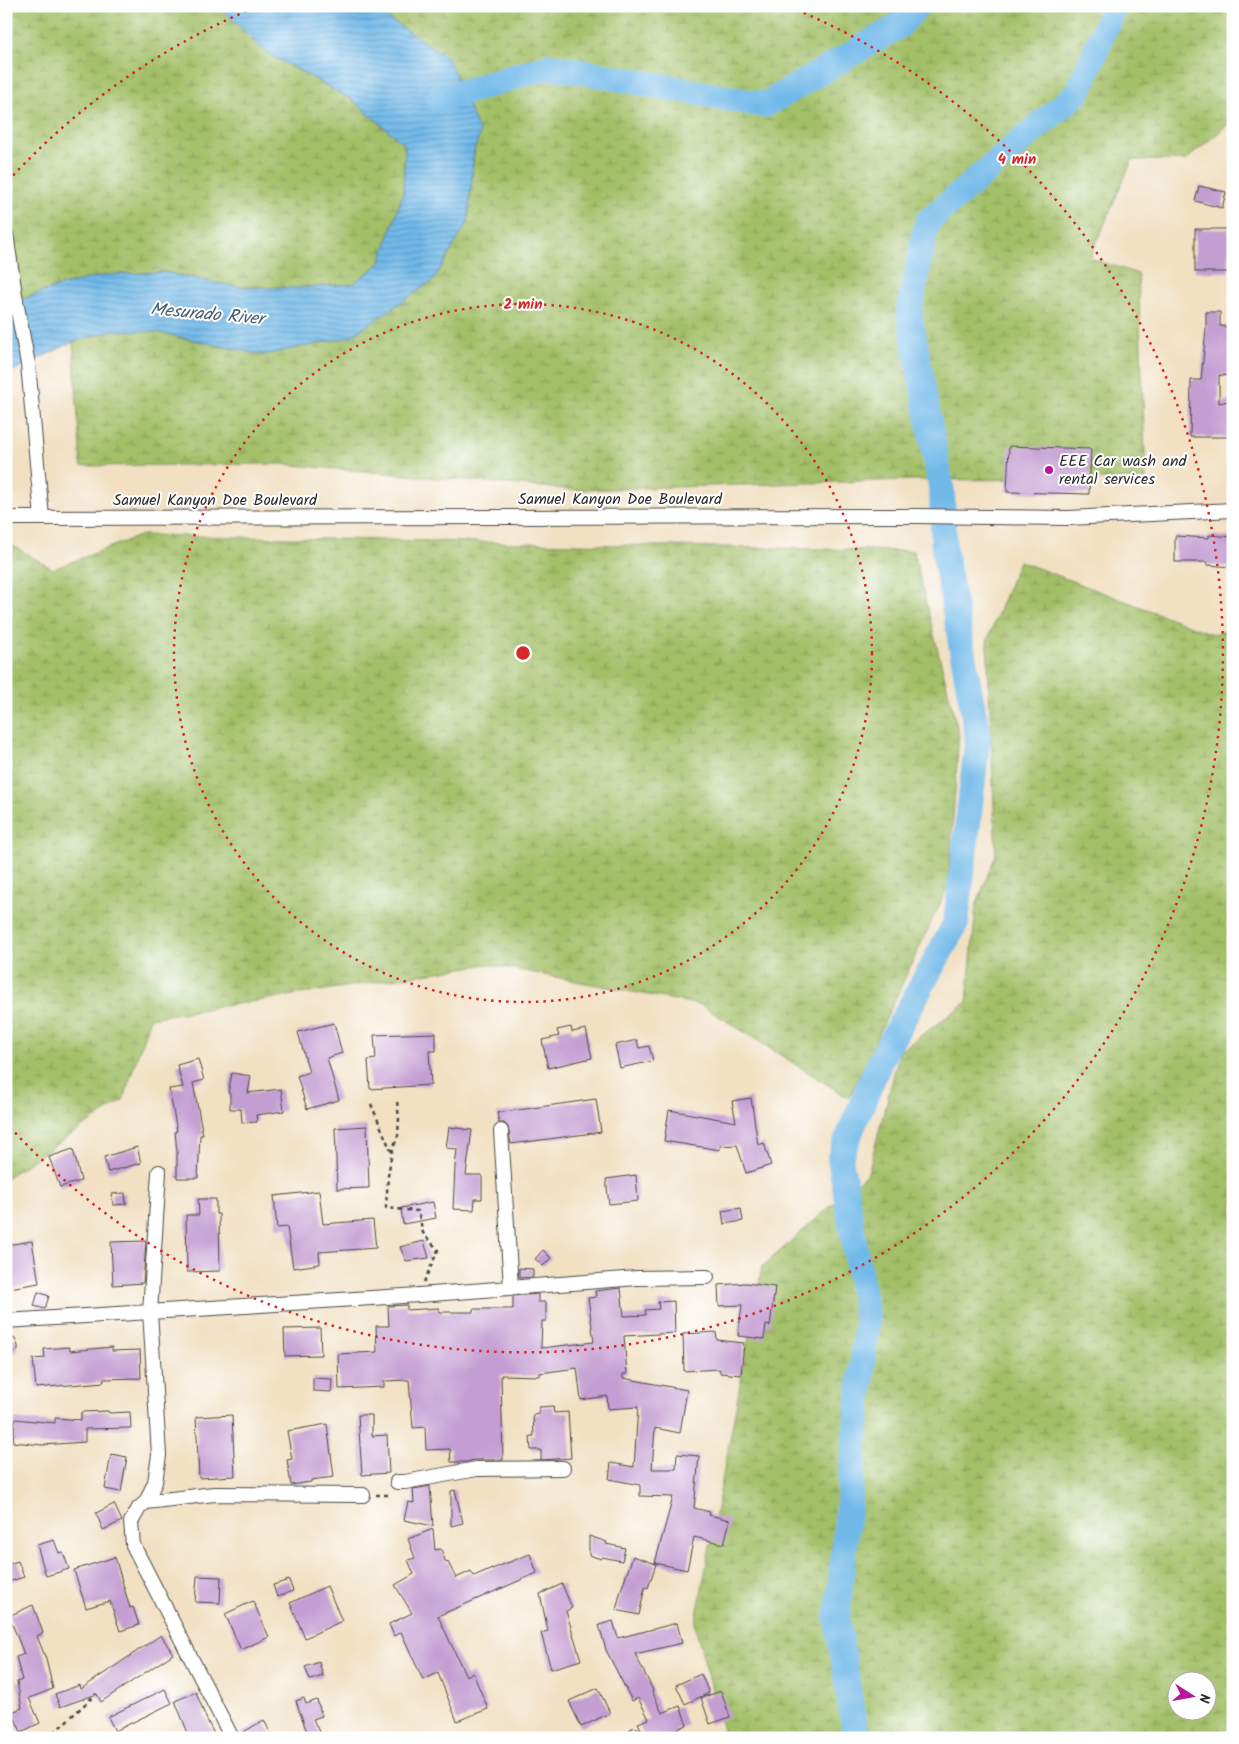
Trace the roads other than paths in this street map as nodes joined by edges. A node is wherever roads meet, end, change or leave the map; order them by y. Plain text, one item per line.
1 (6, 234) edge
2 (1233, 510) edge
3 (6, 518) edge
4 (42, 518) junction
5 (501, 1131) dead end
6 (159, 1172) dead end
7 (707, 1277) dead end
8 (511, 1287) junction
9 (150, 1312) junction
10 (6, 1321) edge
11 (562, 1468) dead end
12 (397, 1489) road end
13 (363, 1495) road end
14 (146, 1502) junction
15 (232, 1738) edge

1 - 4 street
2 - 4 street, Samuel Kanyon Doe Boulevard
3 - 4 street, Samuel Kanyon Doe Boulevard
5 - 8 street
6 - 9 street
7 - 8 street
8 - 9 street
9 - 10 street
9 - 14 street
11 - 12 street
13 - 14 street
14 - 15 street

